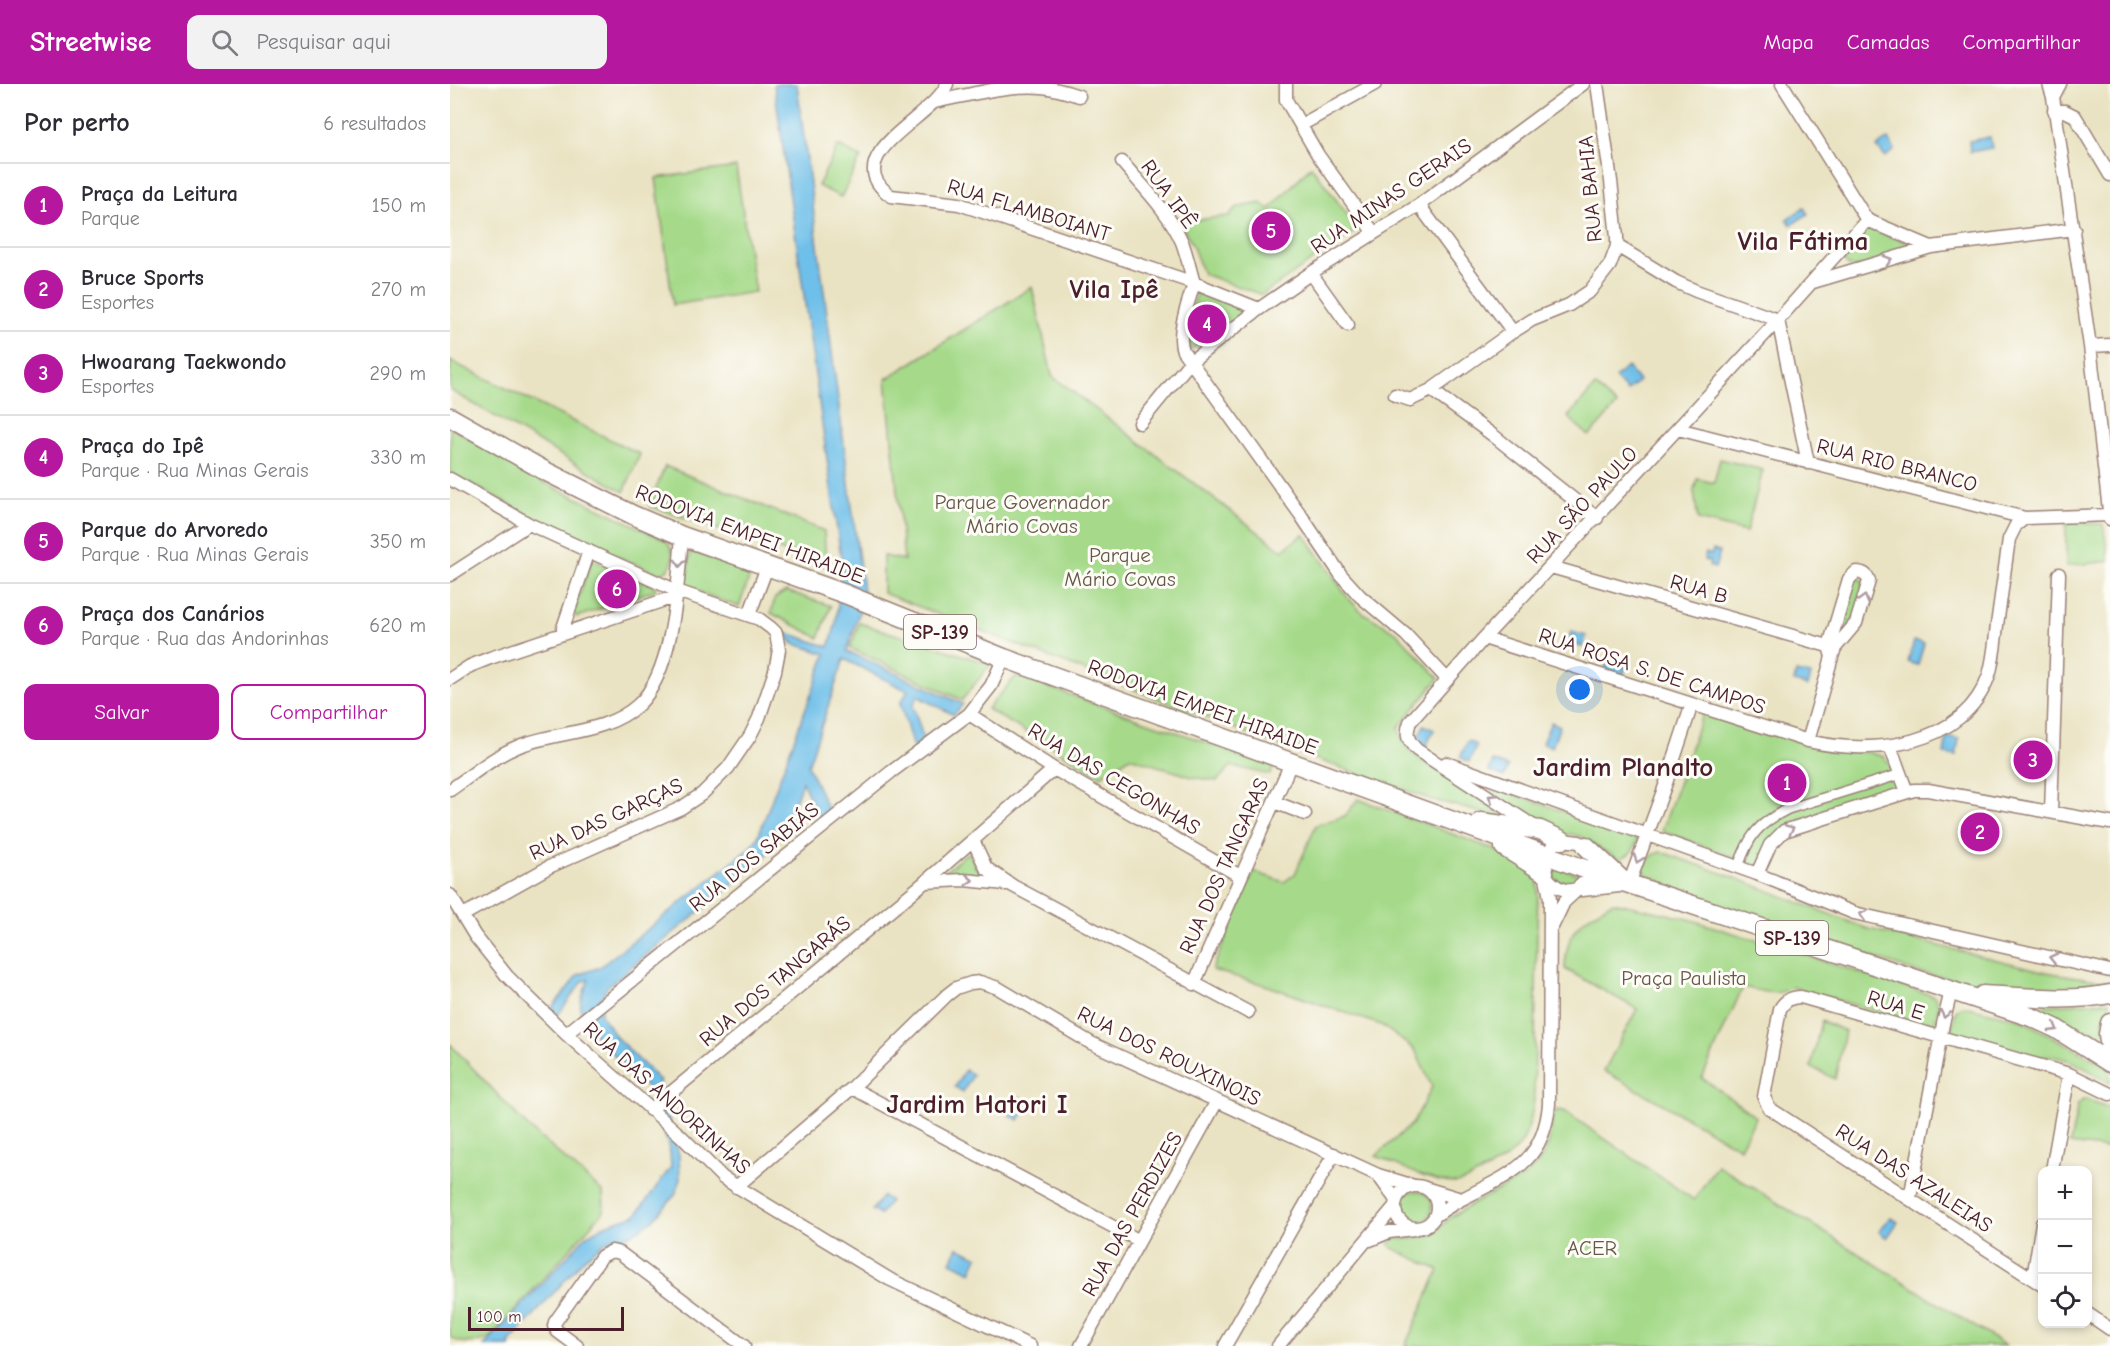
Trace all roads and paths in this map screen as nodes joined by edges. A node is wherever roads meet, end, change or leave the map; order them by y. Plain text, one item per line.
1 (946, 84) edge
2 (1286, 84) edge
3 (1376, 84) edge
4 (1583, 84) edge
5 (1597, 84) edge
6 (1782, 84) edge
7 (2049, 84) edge
8 (2060, 84) edge
9 (1078, 96) dead end
10 (934, 102) junction
11 (2053, 104) junction
12 (1301, 125) junction
13 (1122, 162) dead end
14 (2110, 175) edge
15 (1419, 205) junction
16 (1866, 220) junction
17 (2073, 229) junction
18 (1374, 233) junction
19 (1849, 241) junction
20 (1617, 246) junction
21 (1931, 247) junction
22 (1852, 271) junction
23 (1311, 273) junction
24 (1812, 282) junction
25 (1194, 283) junction
26 (1259, 309) junction
27 (1778, 320) junction
28 (1348, 325) dead end
29 (1513, 332) junction
30 (2110, 345) edge
31 (2090, 346) junction
32 (1190, 362) junction
33 (1431, 390) junction
34 (1395, 395) dead end
35 (450, 417) edge
36 (1140, 423) dead end
37 (1678, 429) junction
38 (1808, 463) junction
39 (450, 479) edge
40 (2110, 515) edge
41 (1597, 518) junction
42 (2025, 518) junction
43 (2110, 519) edge
44 (529, 524) junction
45 (682, 536) junction
46 (589, 551) junction
47 (766, 567) junction
48 (1551, 567) junction
49 (450, 574) edge
50 (2059, 574) dead end
51 (677, 593) junction
52 (749, 615) junction
53 (563, 633) junction
54 (1484, 638) junction
55 (1832, 650) junction
56 (1004, 658) junction
57 (450, 679) edge
58 (1448, 679) junction
59 (1692, 704) junction
60 (969, 714) junction
61 (1808, 741) junction
62 (1890, 746) junction
63 (1428, 756) junction
64 (1291, 763) junction
65 (1054, 768) junction
66 (1900, 774) junction
67 (450, 790) edge
68 (1907, 792) junction
69 (1274, 802) junction
70 (2050, 812) junction
71 (1305, 814) dead end
72 (1444, 817) junction
73 (2110, 823) edge
74 (1540, 830) junction
75 (1647, 834) junction
76 (973, 840) junction
77 (1562, 840) junction
78 (1586, 846) junction
79 (1547, 854) junction
80 (1738, 867) junction
81 (1593, 872) junction
82 (1545, 874) junction
83 (1757, 874) junction
84 (1240, 876) junction
85 (925, 882) junction
86 (1627, 883) junction
87 (1013, 886) junction
88 (1580, 889) junction
89 (450, 895) edge
90 (463, 915) junction
91 (1549, 937) junction
92 (2110, 971) edge
93 (1194, 984) junction
94 (1956, 992) junction
95 (2110, 994) edge
96 (1248, 1012) dead end
97 (2110, 1023) edge
98 (566, 1034) junction
99 (1940, 1038) junction
100 (2110, 1050) edge
101 (2110, 1063) edge
102 (2069, 1074) junction
103 (852, 1088) junction
104 (2110, 1094) edge
105 (1217, 1101) junction
106 (1766, 1103) joint
107 (650, 1110) junction
108 (1334, 1154) junction
109 (2053, 1166) edge
110 (1378, 1175) junction
111 (1414, 1186) junction
112 (736, 1187) junction
113 (1428, 1189) junction
114 (1910, 1198) junction
115 (1461, 1199) junction
116 (1395, 1203) junction
117 (1436, 1215) junction
118 (1418, 1229) junction
119 (1138, 1240) junction
120 (1367, 1241) junction
121 (2038, 1281) edge
122 (2092, 1317) edge
123 (2110, 1329) edge
124 (577, 1346) edge
125 (744, 1346) edge
126 (1030, 1346) edge
127 (1081, 1346) edge
128 (1225, 1346) edge
129 (1278, 1346) edge

1 - 10 street, RUA FLAMBOIANT
2 - 12 street
3 - 12 street
4 - 15 street, RUA MINAS GERAIS
5 - 20 street, RUA BAHIA
6 - 16 street
7 - 11 street
8 - 11 street
9 - 10 street
10 - 25 street, RUA FLAMBOIANT
11 - 14 street
11 - 17 street
12 - 18 street
13 - 25 street, RUA IPÊ
15 - 18 street, RUA MINAS GERAIS
15 - 29 street
16 - 19 street, RUA SÃO PAULO
16 - 21 street
17 - 21 street
17 - 31 street
18 - 23 street, RUA MINAS GERAIS
19 - 22 street
19 - 24 street, RUA SÃO PAULO
20 - 27 street
20 - 29 street, RUA BAHIA
22 -> 21 street
22 - 24 street
23 - 26 street, RUA MINAS GERAIS
23 - 28 street
24 - 27 street, RUA SÃO PAULO
25 - 26 street, RUA FLAMBOIANT
25 - 32 street
26 - 32 street, RUA MINAS GERAIS
27 - 37 street, RUA SÃO PAULO
27 - 38 street
29 - 33 street, RUA BAHIA
30 - 31 street
31 - 40 street
32 - 36 street, RUA MINAS GERAIS
32 - 58 street
33 - 34 street, RUA BAHIA
33 - 41 street
35 - 45 main road, RODOVIA EMPEI HIRAIDE / SP-139
37 - 38 street, RUA RIO BRANCO
37 - 41 street, RUA SÃO PAULO
38 - 42 street, RUA RIO BRANCO
39 - 44 street
40 - 42 street, RUA RIO BRANCO
40 - 43 street
41 - 48 street, RUA SÃO PAULO
42 - 62 street, RUA ROSA S. DE CAMPOS
44 - 46 street
44 - 49 street
45 - 47 main road, RODOVIA EMPEI HIRAIDE / SP-139
45 -> 51 street
46 - 51 street
46 - 53 street
47 - 52 street
47 - 56 main road, RODOVIA EMPEI HIRAIDE / SP-139
48 - 54 street, RUA SÃO PAULO
48 - 55 street, RUA B
50 - 70 street
51 - 52 street
51 - 53 street
51 - 67 street
52 - 90 street, RUA DAS GARÇAS
53 - 57 street
54 - 58 street, RUA SÃO PAULO
54 - 59 street, RUA ROSA S. DE CAMPOS
55 -> 55 street
55 - 61 street
56 - 60 street, RUA DOS SABIÁS
56 - 64 main road, RODOVIA EMPEI HIRAIDE / SP-139
58 - 63 street, RUA SÃO PAULO
59 - 61 street, RUA ROSA S. DE CAMPOS
59 - 75 street
60 - 65 street, RUA DAS CEGONHAS
60 - 98 street, RUA DOS SABIÁS
61 - 62 street, RUA ROSA S. DE CAMPOS
62 - 66 street
74 -> 63 street
63 - 75 street
64 - 69 street, RUA DOS TANGARAS
64 - 72 main road, RODOVIA EMPEI HIRAIDE / SP-139
65 - 76 street, RUA DOS TANGARÁS
65 - 84 street, RUA DAS CEGONHAS
66 - 68 street
66 - 80 street
68 - 70 street
83 -> 68 street
69 - 71 street
69 - 84 street, RUA DOS TANGARAS
70 - 73 street
72 - 74 main road
72 - 79 main road, RODOVIA EMPEI HIRAIDE / SP-139
72 - 82 main road
74 - 77 main road
75 - 80 street
75 -> 86 street
76 - 85 street, RUA DOS TANGARÁS
76 - 87 street
77 - 78 street
77 - 79 street
78 - 81 street
78 - 86 main road
79 - 81 main road, RODOVIA EMPEI HIRAIDE / SP-139
79 - 82 street
80 - 83 street
81 - 86 main road, RODOVIA EMPEI HIRAIDE / SP-139
81 - 88 street
82 - 88 street
82 - 91 street
92 -> 83 street
84 - 93 street, RUA DOS TANGARAS
85 -> 87 street
85 - 107 street, RUA DOS TANGARÁS
86 - 88 main road
86 - 94 main road, RODOVIA EMPEI HIRAIDE / SP-139
87 - 93 street
88 - 91 street
89 - 90 street, RUA DAS ANDORINHAS
90 - 98 street, RUA DAS ANDORINHAS
91 - 115 street
93 - 96 street
94 - 95 main road, RODOVIA EMPEI HIRAIDE / SP-139
94 -> 99 street
94 -> 101 main road, RODOVIA EMPEI HIRAIDE / SP-139
97 - 100 main road
98 - 107 street, RUA DAS ANDORINHAS
99 - 102 street
99 - 106 street, RUA E
99 - 114 street, RUA E
102 - 104 street
102 - 109 street
103 - 105 street, RUA DOS ROUXINOIS
103 - 112 street, RUA DOS ROUXINOIS
103 - 119 street
105 - 108 street, RUA DOS ROUXINOIS
105 - 119 street, RUA DAS PERDIZES
106 - 114 street, RUA DAS AZALEIAS
107 - 112 street, RUA DAS ANDORINHAS
108 - 110 street, RUA DOS ROUXINOIS
108 - 128 street
110 - 111 street, RUA DOS ROUXINOIS
110 - 116 street, RUA DOS ROUXINOIS
111 - 113 street
111 - 116 street
112 - 126 street, RUA DAS ANDORINHAS
113 - 115 street
113 - 117 street
114 - 121 street, RUA DAS AZALEIAS
115 - 117 street
116 - 118 street
116 - 120 street
117 - 118 street
118 - 120 street
119 - 127 street, RUA DAS PERDIZES
120 - 129 street
122 - 123 street
124 - 125 street

